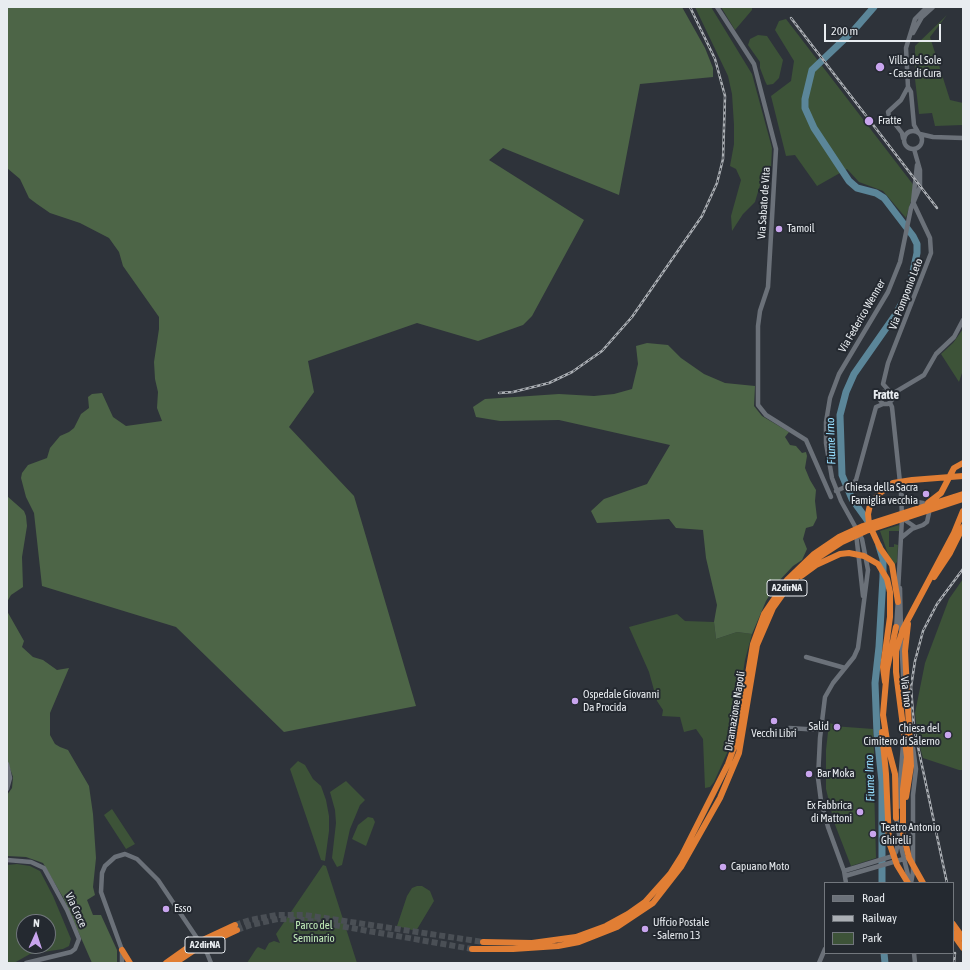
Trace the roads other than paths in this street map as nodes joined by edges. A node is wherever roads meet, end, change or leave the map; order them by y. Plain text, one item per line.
1 (717, 7) edge
2 (927, 7) edge
3 (933, 7) edge
4 (907, 53) junction
5 (908, 87) junction
6 (901, 100) junction
7 (913, 120) junction
8 (919, 133) junction
9 (903, 138) junction
10 (963, 138) edge
11 (914, 149) junction
12 (913, 202) junction
13 (963, 320) edge
14 (890, 393) junction
15 (890, 403) junction
16 (883, 404) junction
17 (963, 463) edge
18 (963, 476) edge
19 (836, 491) junction
20 (963, 494) edge
21 (901, 495) junction
22 (831, 497) dead end
23 (963, 499) edge
24 (911, 501) junction
25 (902, 507) junction
26 (963, 511) edge
27 (902, 518) junction
28 (863, 526) junction
29 (915, 527) junction
30 (963, 527) edge
31 (901, 538) junction
32 (899, 573) junction
33 (790, 584) junction
34 (925, 588) junction
35 (898, 602) junction
36 (909, 617) junction
37 (896, 627) junction
38 (806, 656) dead end
39 (845, 668) junction
40 (885, 684) junction
41 (883, 714) junction
42 (909, 727) junction
43 (789, 728) dead end
44 (821, 730) junction
45 (7, 764) edge
46 (726, 777) junction
47 (7, 789) edge
48 (900, 817) junction
49 (912, 830) junction
50 (898, 831) junction
51 (913, 850) junction
52 (904, 859) junction
53 (7, 860) edge
54 (895, 862) junction
55 (906, 866) junction
56 (844, 871) junction
57 (845, 876) junction
58 (846, 882) edge
59 (909, 882) edge
60 (910, 882) edge
61 (910, 882) edge
62 (922, 882) edge
63 (954, 925) edge
64 (954, 935) edge
65 (963, 938) edge
66 (483, 942) tunnel mouth
67 (546, 944) junction
68 (472, 948) tunnel mouth
69 (963, 948) edge
70 (122, 950) junction
71 (824, 951) edge
72 (26, 963) edge
73 (122, 963) edge
74 (130, 963) edge
75 (166, 963) edge
76 (175, 963) edge
77 (211, 963) edge
78 (819, 963) edge

1 - 22 main road, Via Sabato de Vita
2 - 4 main road
3 - 4 main road
4 - 5 main road
5 - 6 main road
5 - 7 main road
6 - 7 main road
6 - 9 main road
7 - 8 main road
8 - 9 main road
8 - 10 main road
8 - 11 main road
9 - 11 main road
11 - 12 main road, Via Federico Wenner
12 - 14 main road, Via Pomponio Leto
12 - 19 main road, Via Federico Wenner
13 - 14 main road
14 - 15 main road
14 - 16 main road
15 - 16 main road
15 - 21 main road, Via Irno
16 - 19 main road
17 - 28 highway
18 - 35 highway
19 - 39 main road, Via Federico Wenner
20 - 28 highway, Diramazione Napoli / A2dirNA
21 - 24 main road
21 - 25 main road, Via Irno
23 - 33 highway, Diramazione Napoli / A2dirNA
24 - 25 main road
24 - 29 main road
25 - 27 main road, Via Irno
26 - 34 highway
27 - 29 main road
27 - 31 main road, Via Irno
28 - 46 highway, Diramazione Napoli / A2dirNA
29 - 31 main road
30 - 34 highway
31 - 32 main road, Via Irno
32 - 35 main road, Via Irno
32 - 42 main road, Via Irno
33 - 40 highway
33 - 46 highway, Diramazione Napoli / A2dirNA
34 - 36 highway
35 - 37 main road, Via Irno
36 - 42 highway
36 - 48 highway
37 - 40 highway
37 - 48 main road, Via Irno
38 - 39 main road
39 - 44 main road, Via Federico Wenner
40 - 41 highway
41 - 48 highway
41 - 59 highway
42 - 48 highway
42 - 49 main road, Via Irno
43 - 44 main road
44 - 56 main road, Via Federico Wenner
45 - 47 main road
46 - 67 highway, Diramazione Napoli / A2dirNA
48 - 50 main road, Via Irno
48 - 62 highway
49 - 50 main road
49 - 51 main road, Via Irno
50 - 52 main road, Via Irno
50 - 56 main road
51 - 52 main road
51 - 60 main road, Via Irno
52 - 54 main road
52 - 55 main road, Via Irno
53 - 72 main road, Via Croce
54 - 55 main road
54 - 57 main road
55 - 61 main road, Via Irno
56 - 57 main road, Via Federico Wenner
57 - 58 main road, Via Federico Wenner
63 - 65 highway
64 - 69 highway
66 - 67 highway, Diramazione Napoli / A2dirNA
67 - 68 highway, Diramazione Napoli / A2dirNA
70 - 73 main road
70 - 74 highway
70 - 77 main road
71 - 78 main road
75 - 76 highway, A2dirNA

